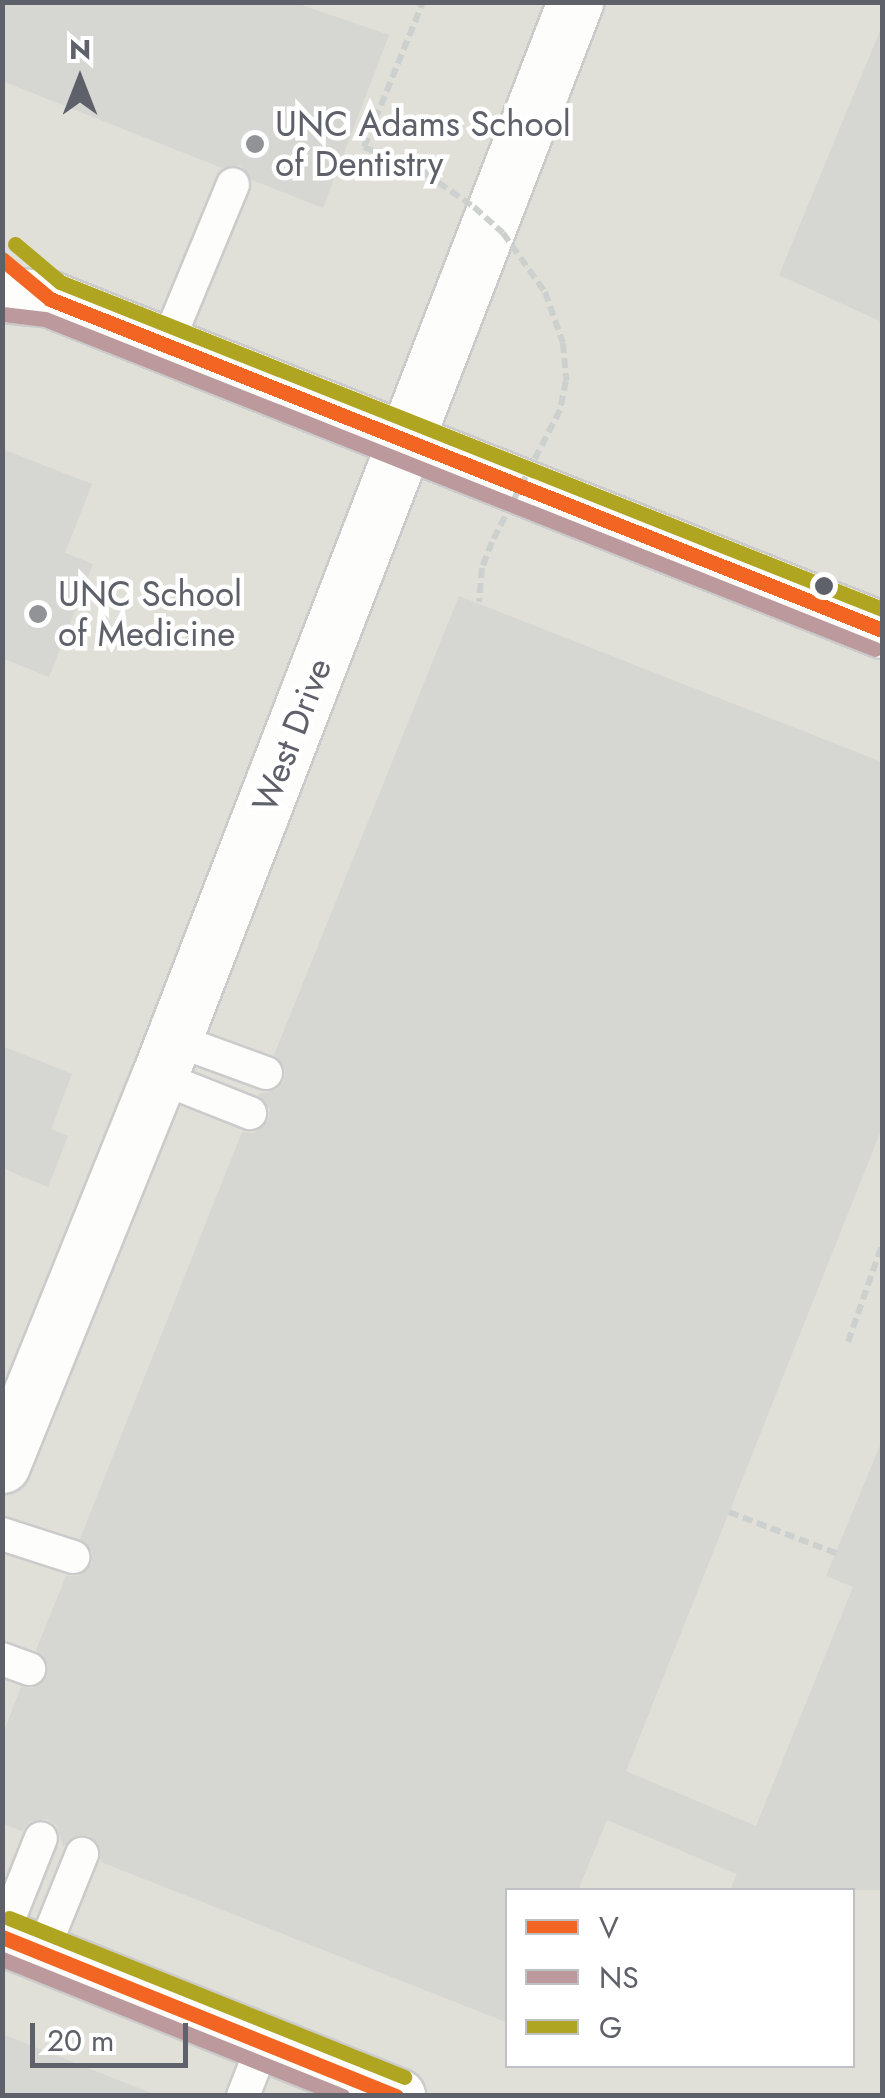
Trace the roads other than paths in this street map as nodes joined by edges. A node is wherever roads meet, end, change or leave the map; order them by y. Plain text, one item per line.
1 (575, 2) edge
2 (233, 184) dead end
3 (2, 259) edge
4 (26, 297) edge
5 (166, 346) junction
6 (406, 442) junction
7 (882, 630) edge
8 (166, 1058) junction
9 (266, 1072) dead end
10 (250, 1113) dead end
11 (2, 1465) edge
12 (2, 1534) edge
13 (73, 1557) dead end
14 (41, 1838) dead end
15 (82, 1854) dead end
16 (16, 1942) edge
17 (264, 2042) junction
18 (243, 2096) edge
19 (397, 2096) edge

1 - 6 street, West Drive
2 - 5 lane
3 - 4 street
4 - 5 street
5 - 6 street
6 - 7 street
6 - 8 street, West Drive
8 - 9 lane
8 - 10 lane
8 - 11 street, West Drive
12 - 13 lane
14 - 16 lane
15 - 16 lane
16 - 17 street
17 - 18 lane
17 - 19 street

